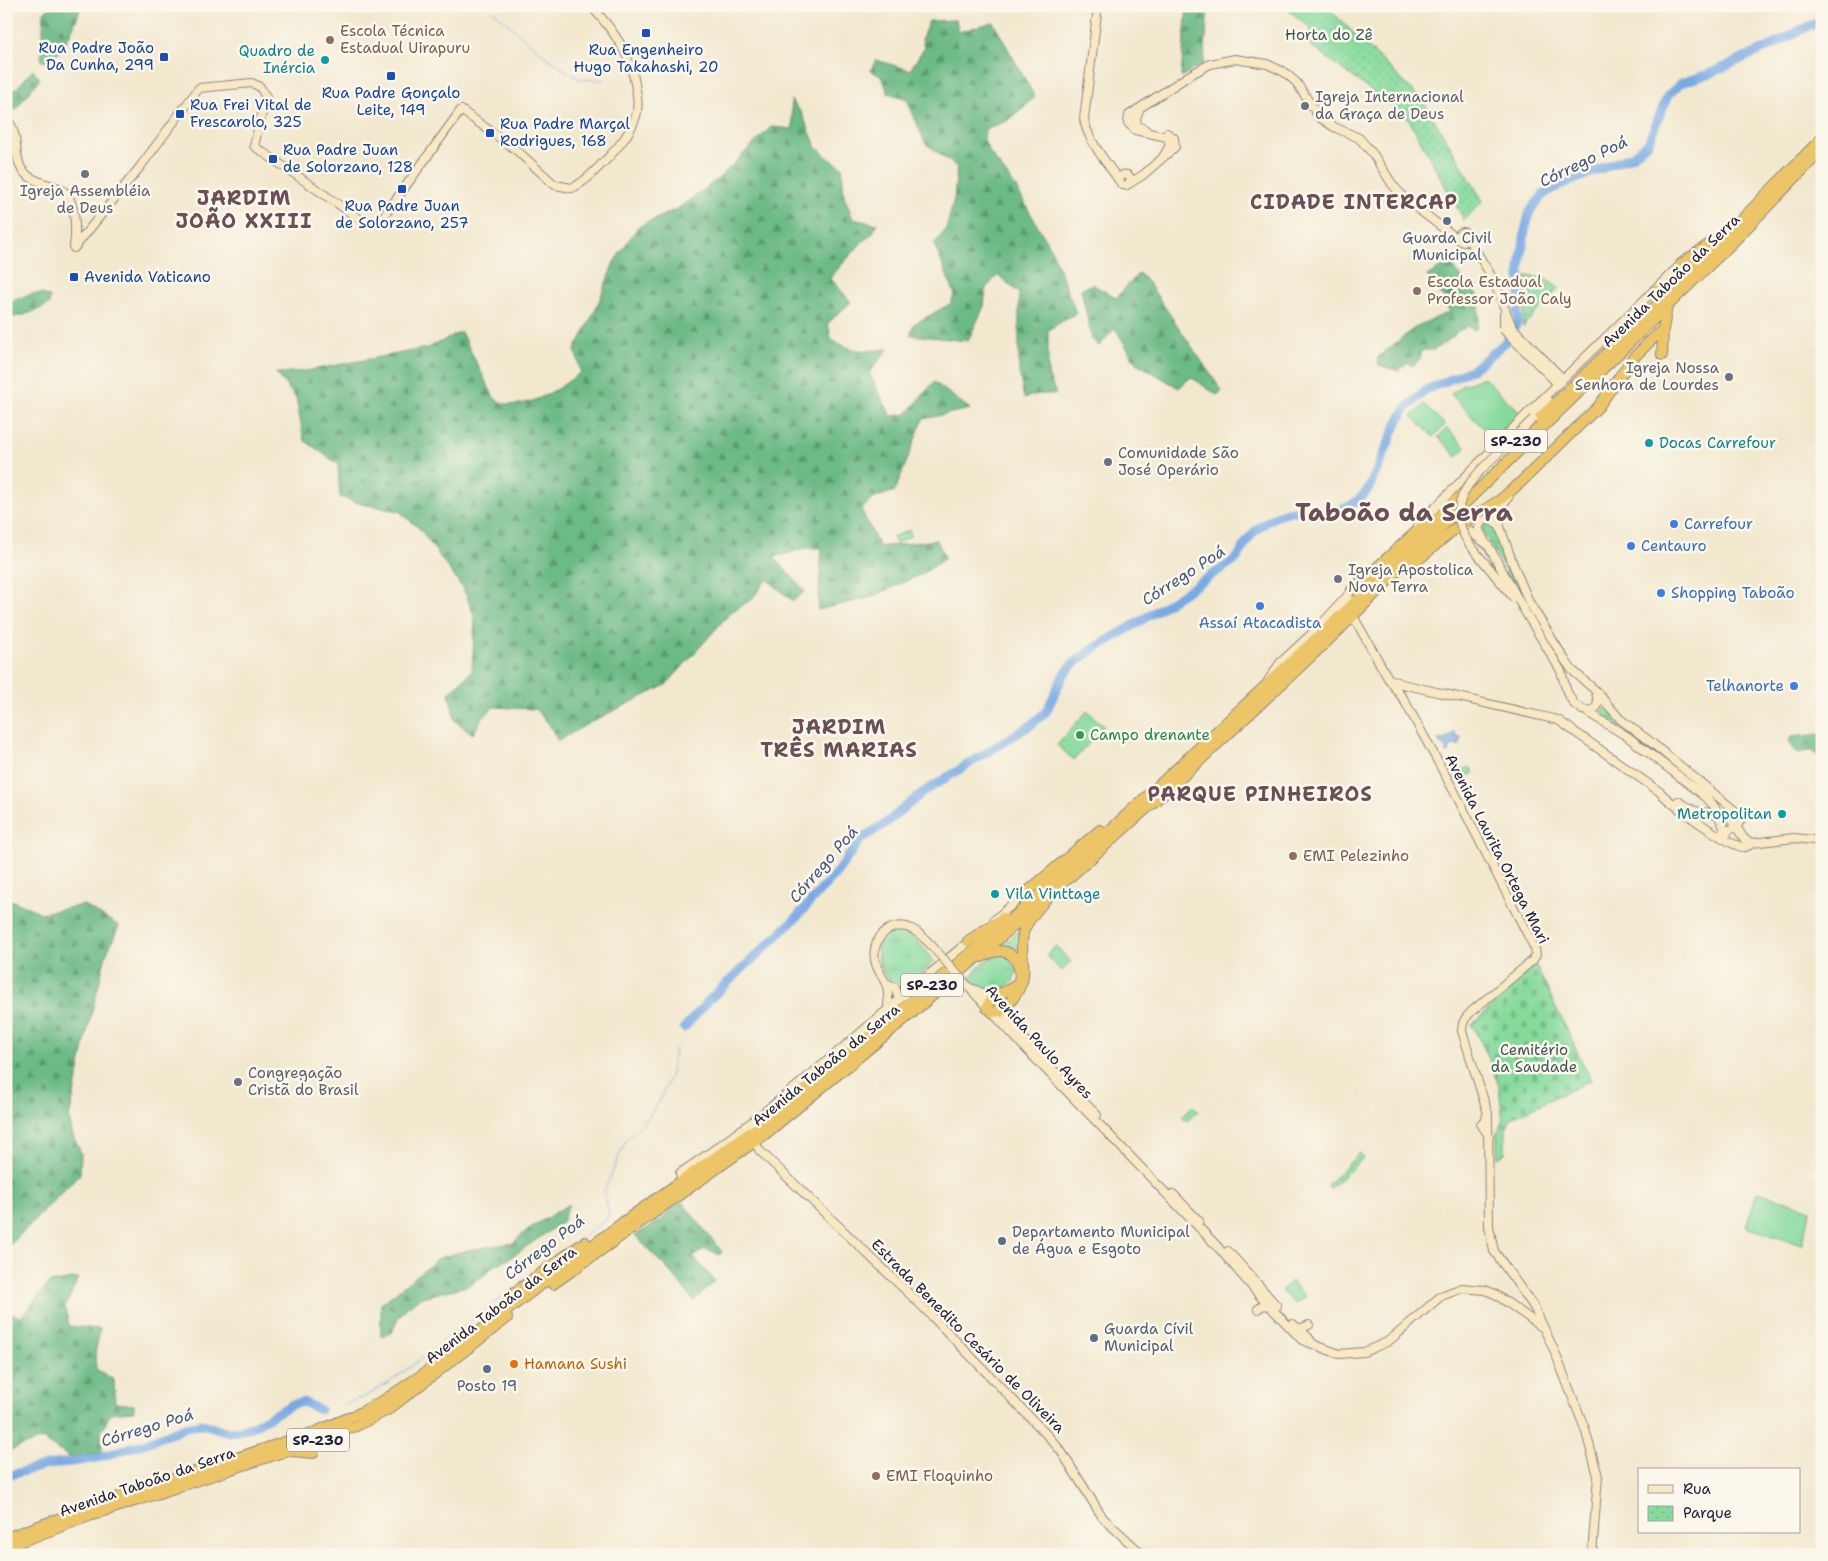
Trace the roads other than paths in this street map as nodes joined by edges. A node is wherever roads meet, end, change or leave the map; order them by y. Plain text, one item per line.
1 (591, 6) edge
2 (1098, 6) edge
3 (1140, 108) junction
4 (6, 117) edge
5 (1822, 138) edge
6 (1808, 140) dead end
7 (1822, 150) edge
8 (1806, 155) junction
9 (1163, 157) junction
10 (1105, 160) junction
11 (1127, 178) junction
12 (1729, 233) junction
13 (1681, 264) joint
14 (1655, 290) junction
15 (1666, 302) junction
16 (1663, 330) junction
17 (1634, 338) junction
18 (1648, 344) junction
19 (1559, 384) junction
20 (1586, 419) junction
21 (1520, 483) junction
22 (1446, 510) junction
23 (1500, 527) junction
24 (1449, 534) junction
25 (1488, 546) junction
26 (1388, 581) junction
27 (1350, 592) junction
28 (1524, 610) junction
29 (1352, 611) junction
30 (1388, 678) junction
31 (1266, 685) junction
32 (1410, 685) junction
33 (1421, 689) junction
34 (1596, 691) junction
35 (1402, 697) junction
36 (1582, 710) junction
37 (1171, 774) junction
38 (1702, 794) junction
39 (1691, 812) junction
40 (1718, 813) junction
41 (1736, 827) junction
42 (1726, 832) junction
43 (1718, 835) junction
44 (1822, 841) edge
45 (1752, 843) junction
46 (1735, 844) junction
47 (1027, 892) joint
48 (1049, 895) junction
49 (1032, 902) junction
50 (968, 942) junction
51 (970, 963) junction
52 (886, 982) junction
53 (965, 983) junction
54 (895, 988) junction
55 (910, 989) junction
56 (994, 997) junction
57 (899, 999) junction
58 (888, 1010) junction
59 (989, 1010) junction
60 (1005, 1010) junction
61 (846, 1047) junction
62 (819, 1079) junction
63 (755, 1118) junction
64 (741, 1129) junction
65 (755, 1130) junction
66 (1111, 1134) junction
67 (754, 1145) junction
68 (731, 1148) junction
69 (682, 1183) junction
70 (1176, 1205) junction
71 (1188, 1210) junction
72 (1531, 1303) junction
73 (1269, 1305) junction
74 (1258, 1309) dead end
75 (1521, 1311) junction
76 (507, 1314) junction
77 (1309, 1325) dead end
78 (1543, 1327) junction
79 (1298, 1330) junction
80 (1310, 1342) junction
81 (356, 1426) junction
82 (345, 1441) dead end
83 (285, 1447) junction
84 (313, 1453) dead end
85 (6, 1538) edge
86 (6, 1548) edge
87 (1143, 1555) edge
88 (1592, 1555) edge

1 - 4 main road
2 - 10 main road
3 - 9 main road
3 - 9 main road
3 - 19 main road
5 - 8 highway, Avenida Taboão da Serra / SP-230
6 - 8 highway
7 - 15 highway, Avenida Taboão da Serra / SP-230
8 - 12 highway, Avenida Taboão da Serra / SP-230
9 - 11 main road
10 - 11 main road
10 - 11 main road
12 - 13 highway
12 - 15 highway, Avenida Taboão da Serra / SP-230
13 - 14 main road
14 - 15 highway
14 - 19 main road
15 - 16 highway
15 - 17 highway, Avenida Taboão da Serra / SP-230
15 - 22 highway, Avenida Taboão da Serra / SP-230
16 - 18 highway
16 - 18 highway
17 - 20 highway
17 - 26 highway, Avenida Taboão da Serra / SP-230
18 - 20 highway
19 - 27 main road
19 - 28 main road, bridge
20 - 21 highway
21 - 23 main road
21 - 24 highway
22 - 27 highway
22 - 29 highway, Avenida Taboão da Serra / SP-230
23 - 25 main road
23 - 34 main road
24 - 25 main road
24 - 26 highway
25 - 28 main road
26 - 29 highway, Avenida Taboão da Serra / SP-230
27 - 29 main road, Avenida Laurita Ortega Mari
27 - 31 main road
28 - 36 main road
29 - 30 main road, Avenida Laurita Ortega Mari
29 - 31 highway, Avenida Taboão da Serra / SP-230
29 - 48 highway, Avenida Taboão da Serra / SP-230
30 - 32 main road
30 - 35 main road, Avenida Laurita Ortega Mari
31 - 37 highway, Avenida Taboão da Serra / SP-230
32 - 33 main road
32 - 35 main road
33 - 35 main road
33 - 39 main road
34 - 36 main road
34 - 41 main road
35 - 72 main road, Avenida Laurita Ortega Mari
36 - 38 main road
37 - 47 highway
37 - 49 highway, Avenida Taboão da Serra / SP-230
38 - 39 main road
38 - 40 main road
39 - 40 main road
39 - 43 main road
40 - 41 main road
40 - 42 main road
41 - 42 main road
41 - 45 main road
42 - 43 main road
42 - 46 main road
43 - 46 main road
44 - 45 main road
45 - 46 main road
47 - 50 main road
48 - 51 highway, Avenida Taboão da Serra / SP-230
48 - 60 highway
49 - 50 highway
49 - 62 highway, Avenida Taboão da Serra / SP-230
50 - 55 main road
51 - 56 highway
51 - 67 highway, Avenida Taboão da Serra / SP-230
52 - 53 main road, bridge
52 - 54 main road
52 - 58 main road
53 - 56 main road, Avenida Paulo Ayres
53 - 59 main road, Avenida Paulo Ayres
54 - 55 main road
54 - 57 main road
55 - 57 main road
56 - 59 highway
56 - 60 main road, Avenida Paulo Ayres
57 - 58 main road
58 - 61 main road
59 - 60 highway
59 - 66 main road, Avenida Paulo Ayres
60 - 66 main road, Avenida Paulo Ayres
61 - 62 highway
61 - 63 main road
62 - 65 highway, Avenida Taboão da Serra / SP-230
63 - 64 main road
63 - 65 main road
64 - 68 highway
64 - 69 main road
65 - 67 main road
65 - 68 highway, Avenida Taboão da Serra / SP-230
66 - 70 main road, Avenida Paulo Ayres
66 - 71 main road, Avenida Paulo Ayres
67 - 69 highway, Avenida Taboão da Serra / SP-230
67 - 87 main road, Estrada Benedito Cesário de Oliveira
68 - 69 highway, Avenida Taboão da Serra / SP-230
69 - 76 highway, Avenida Taboão da Serra / SP-230
69 - 76 highway, Avenida Taboão da Serra / SP-230
70 - 71 main road
70 - 73 main road, Avenida Paulo Ayres
71 - 79 main road, Avenida Paulo Ayres
72 - 75 main road
72 - 78 main road
73 - 74 main road
73 - 80 main road, Avenida Paulo Ayres
75 - 78 main road
75 - 80 main road
76 - 81 highway, Avenida Taboão da Serra / SP-230
76 - 83 highway, Avenida Taboão da Serra / SP-230
77 - 79 main road
78 - 88 main road
79 - 80 main road, Avenida Paulo Ayres
81 - 82 highway
81 - 83 highway, Avenida Taboão da Serra / SP-230
83 - 84 highway
83 - 85 highway, Avenida Taboão da Serra / SP-230
83 - 86 highway, Avenida Taboão da Serra / SP-230

